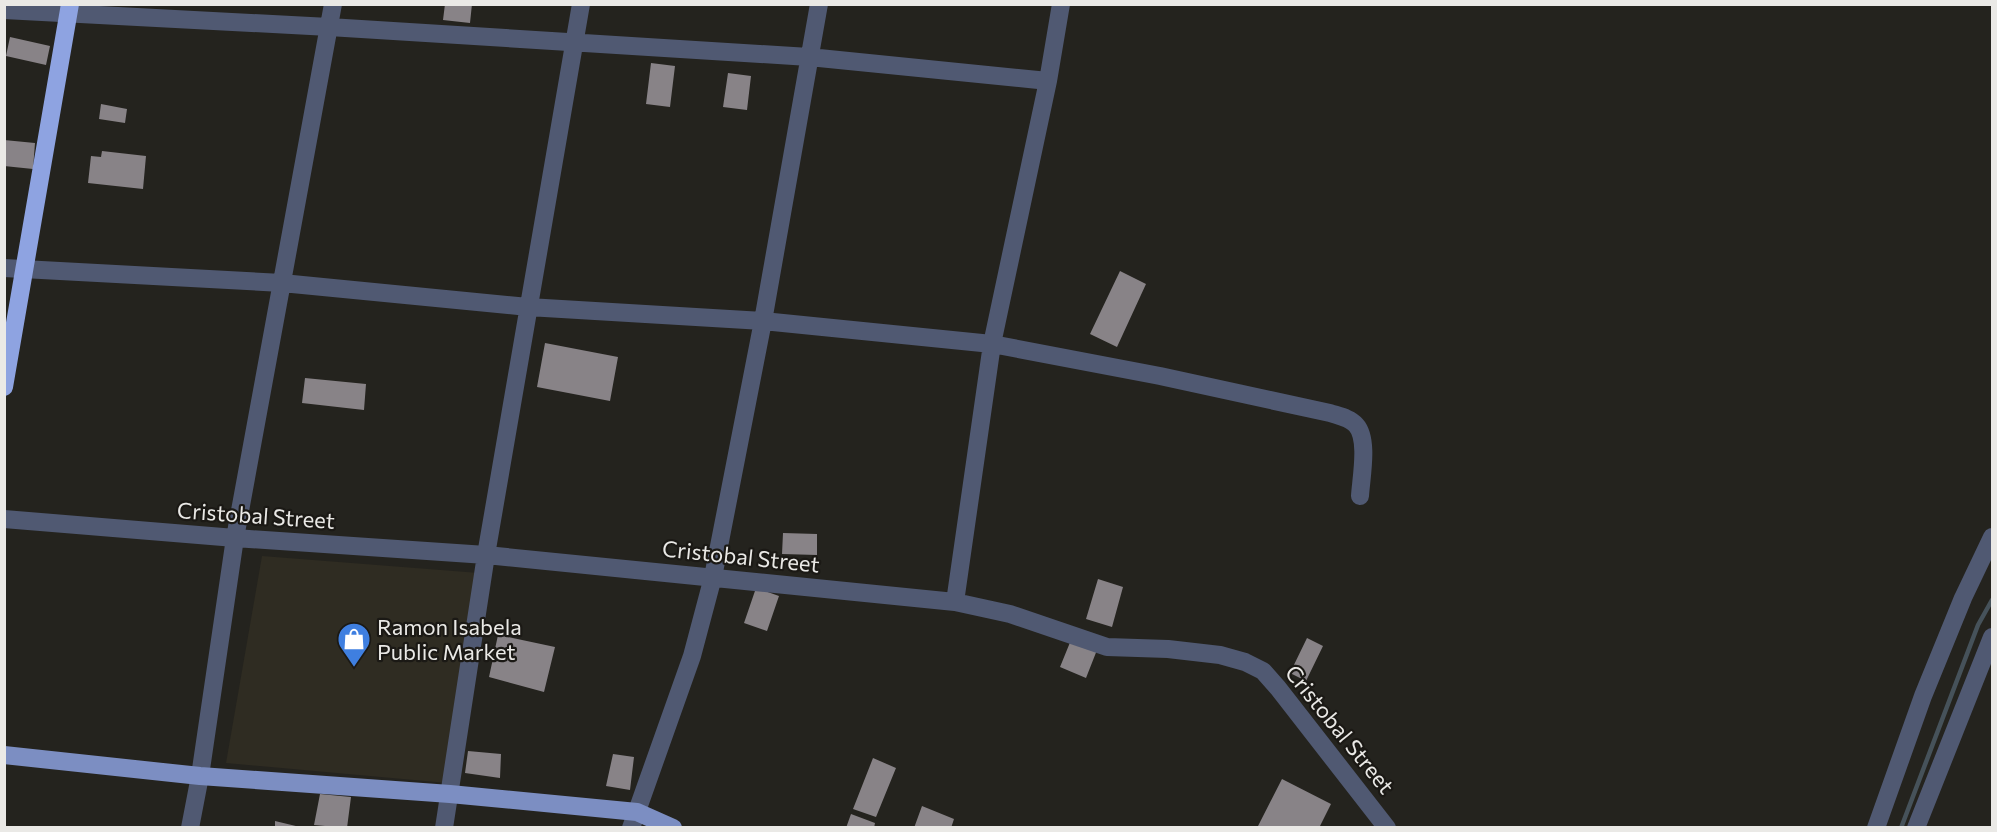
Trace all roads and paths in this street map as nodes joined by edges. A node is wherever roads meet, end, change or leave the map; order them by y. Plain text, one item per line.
1 (333, 4) edge
2 (581, 4) edge
3 (819, 4) edge
4 (1061, 4) edge
5 (69, 9) edge
6 (4, 10) edge
7 (329, 27) junction
8 (575, 44) junction
9 (809, 57) junction
10 (1048, 81) junction
11 (4, 268) edge
12 (26, 270) junction
13 (282, 283) junction
14 (528, 307) junction
15 (763, 321) junction
16 (992, 344) junction
17 (4, 387) edge
18 (1360, 496) dead end
19 (4, 519) edge
20 (1992, 537) edge
21 (235, 538) junction
22 (486, 555) junction
23 (713, 577) junction
24 (955, 602) junction
25 (1992, 638) edge
26 (4, 755) edge
27 (200, 776) junction
28 (450, 794) junction
29 (634, 820) edge
30 (190, 828) edge
31 (444, 828) edge
32 (673, 828) edge
33 (1387, 828) edge
34 (1876, 828) edge
35 (1916, 828) edge

1 - 7 street
2 - 8 street
3 - 9 street
4 - 10 street
5 - 6 street
5 - 7 street
5 - 12 highway
7 - 8 street
7 - 13 street
8 - 9 street
8 - 14 street
9 - 10 street
9 - 15 street
10 - 16 street
11 - 12 street
12 - 13 street
12 - 17 highway
13 - 14 street
13 - 21 street
14 - 15 street
14 - 22 street
15 - 16 street
15 - 23 street
16 - 18 street
16 - 24 street
19 - 21 street, Cristobal Street
20 - 34 street
21 - 22 street, Cristobal Street
21 - 27 street
22 - 23 street, Cristobal Street
22 - 28 street
23 - 24 street, Cristobal Street
23 - 29 street
24 - 33 street, Cristobal Street
25 - 35 street
26 - 27 main road
27 - 28 main road
27 - 30 street
28 - 29 main road
28 - 31 street
29 - 32 main road

